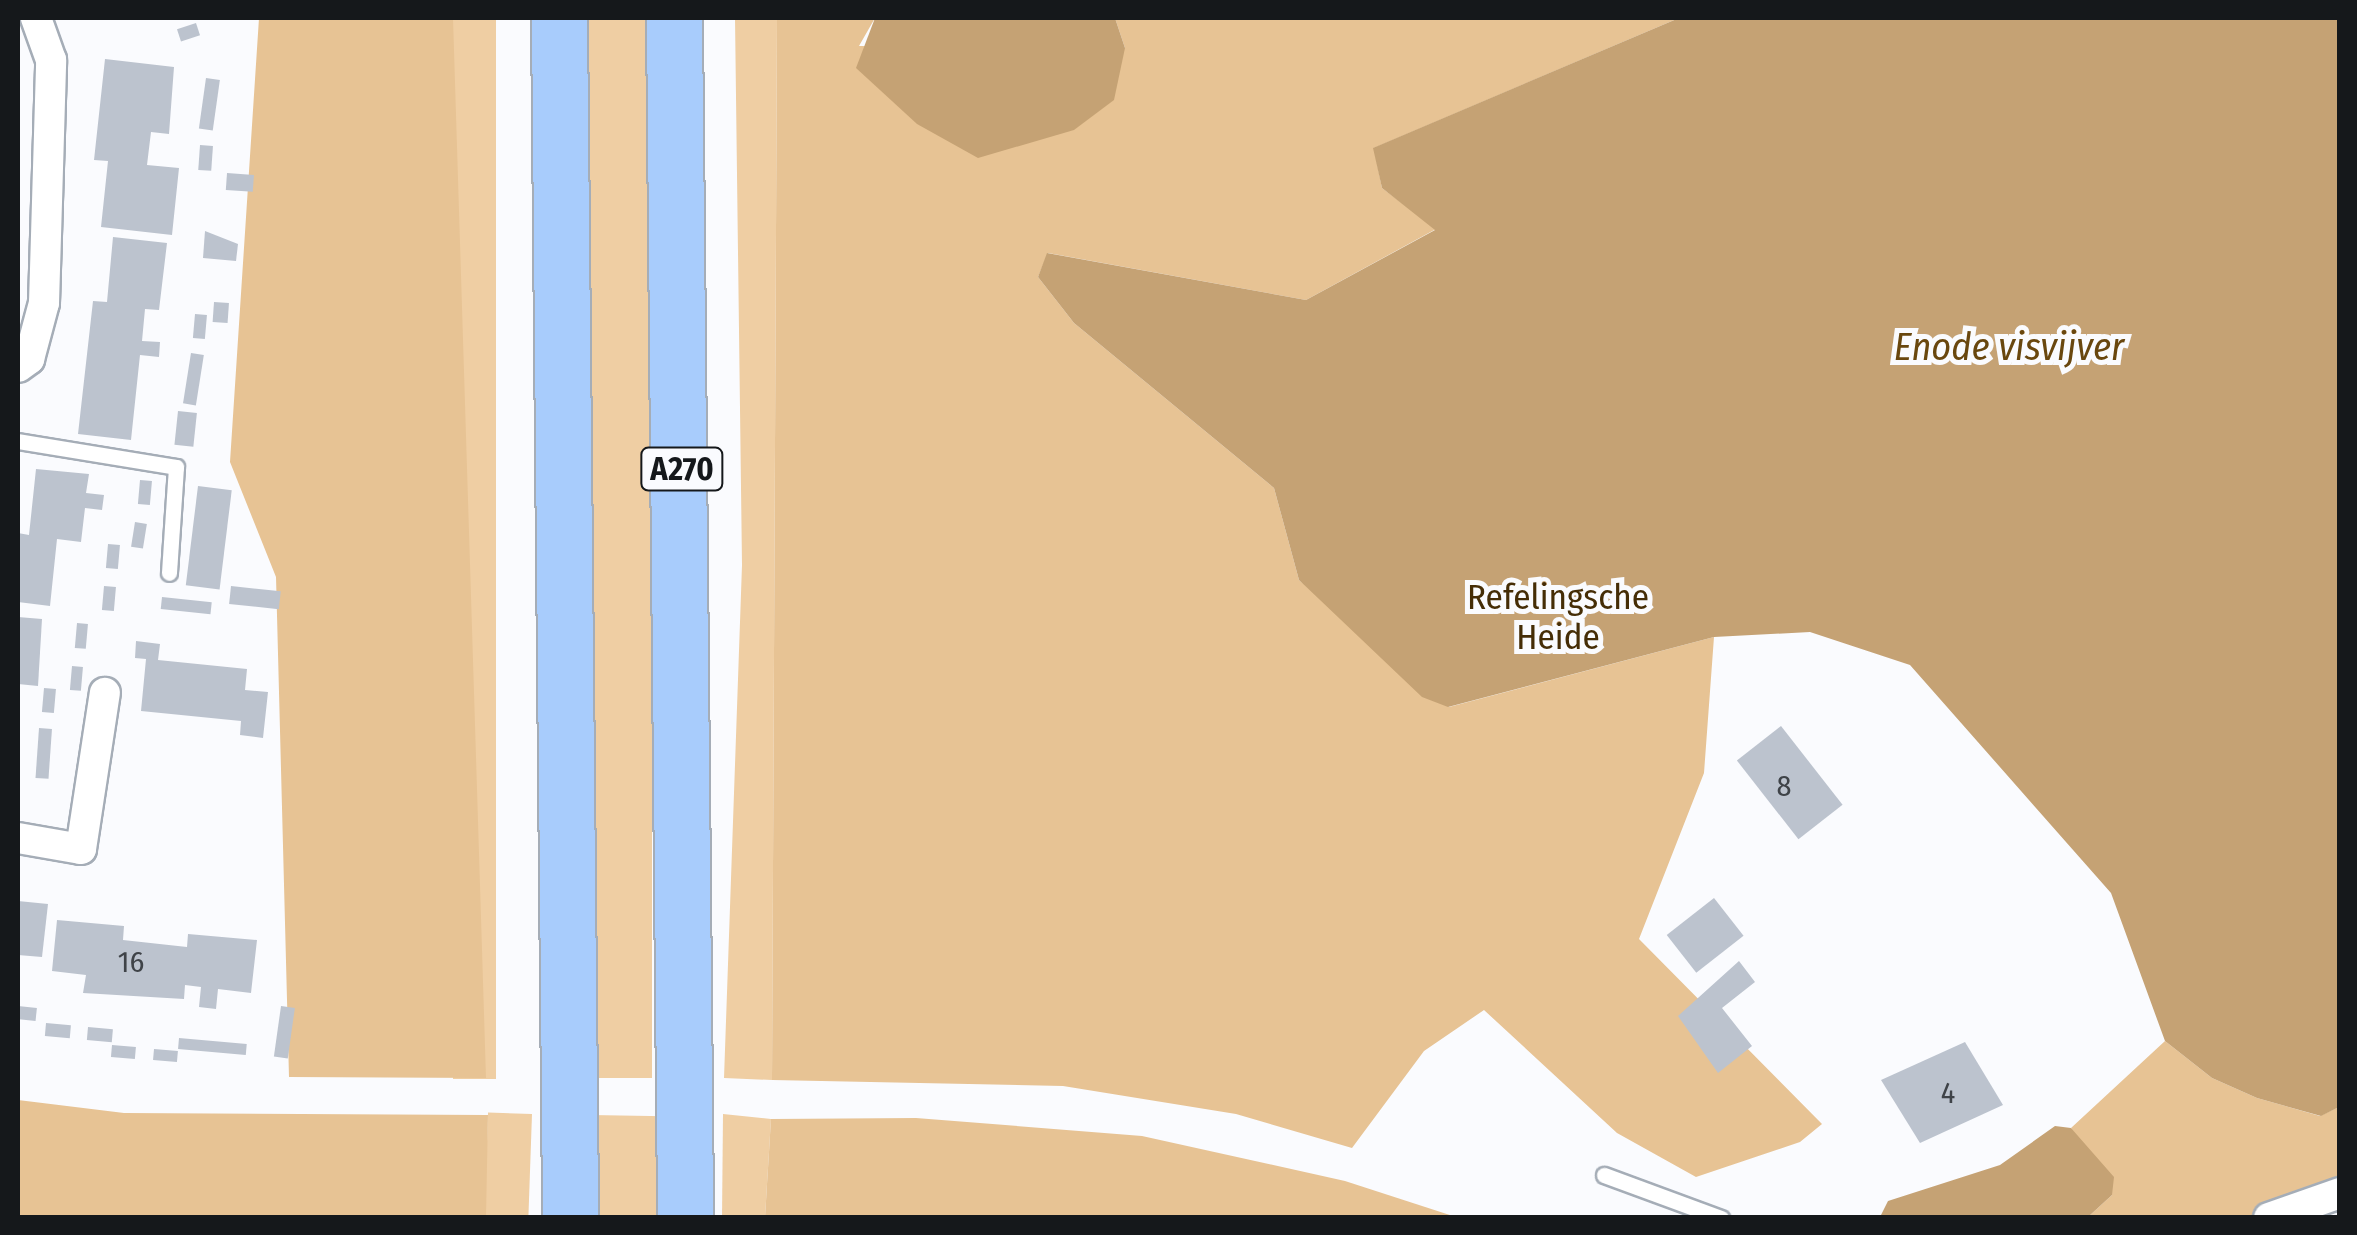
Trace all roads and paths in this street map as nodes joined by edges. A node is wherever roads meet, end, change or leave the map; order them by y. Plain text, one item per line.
1 (36, 18) edge
2 (559, 18) edge
3 (674, 18) edge
4 (18, 367) edge
5 (18, 441) edge
6 (169, 573) dead end
7 (105, 692) dead end
8 (18, 838) edge
9 (1604, 1175) dead end
10 (2340, 1193) edge
11 (570, 1218) edge
12 (685, 1218) edge
13 (1720, 1218) edge
14 (2270, 1218) edge

1 - 4 street
2 - 11 highway
3 - 12 highway, A270
5 - 6 lane
7 - 8 street
9 - 13 lane
10 - 14 street

